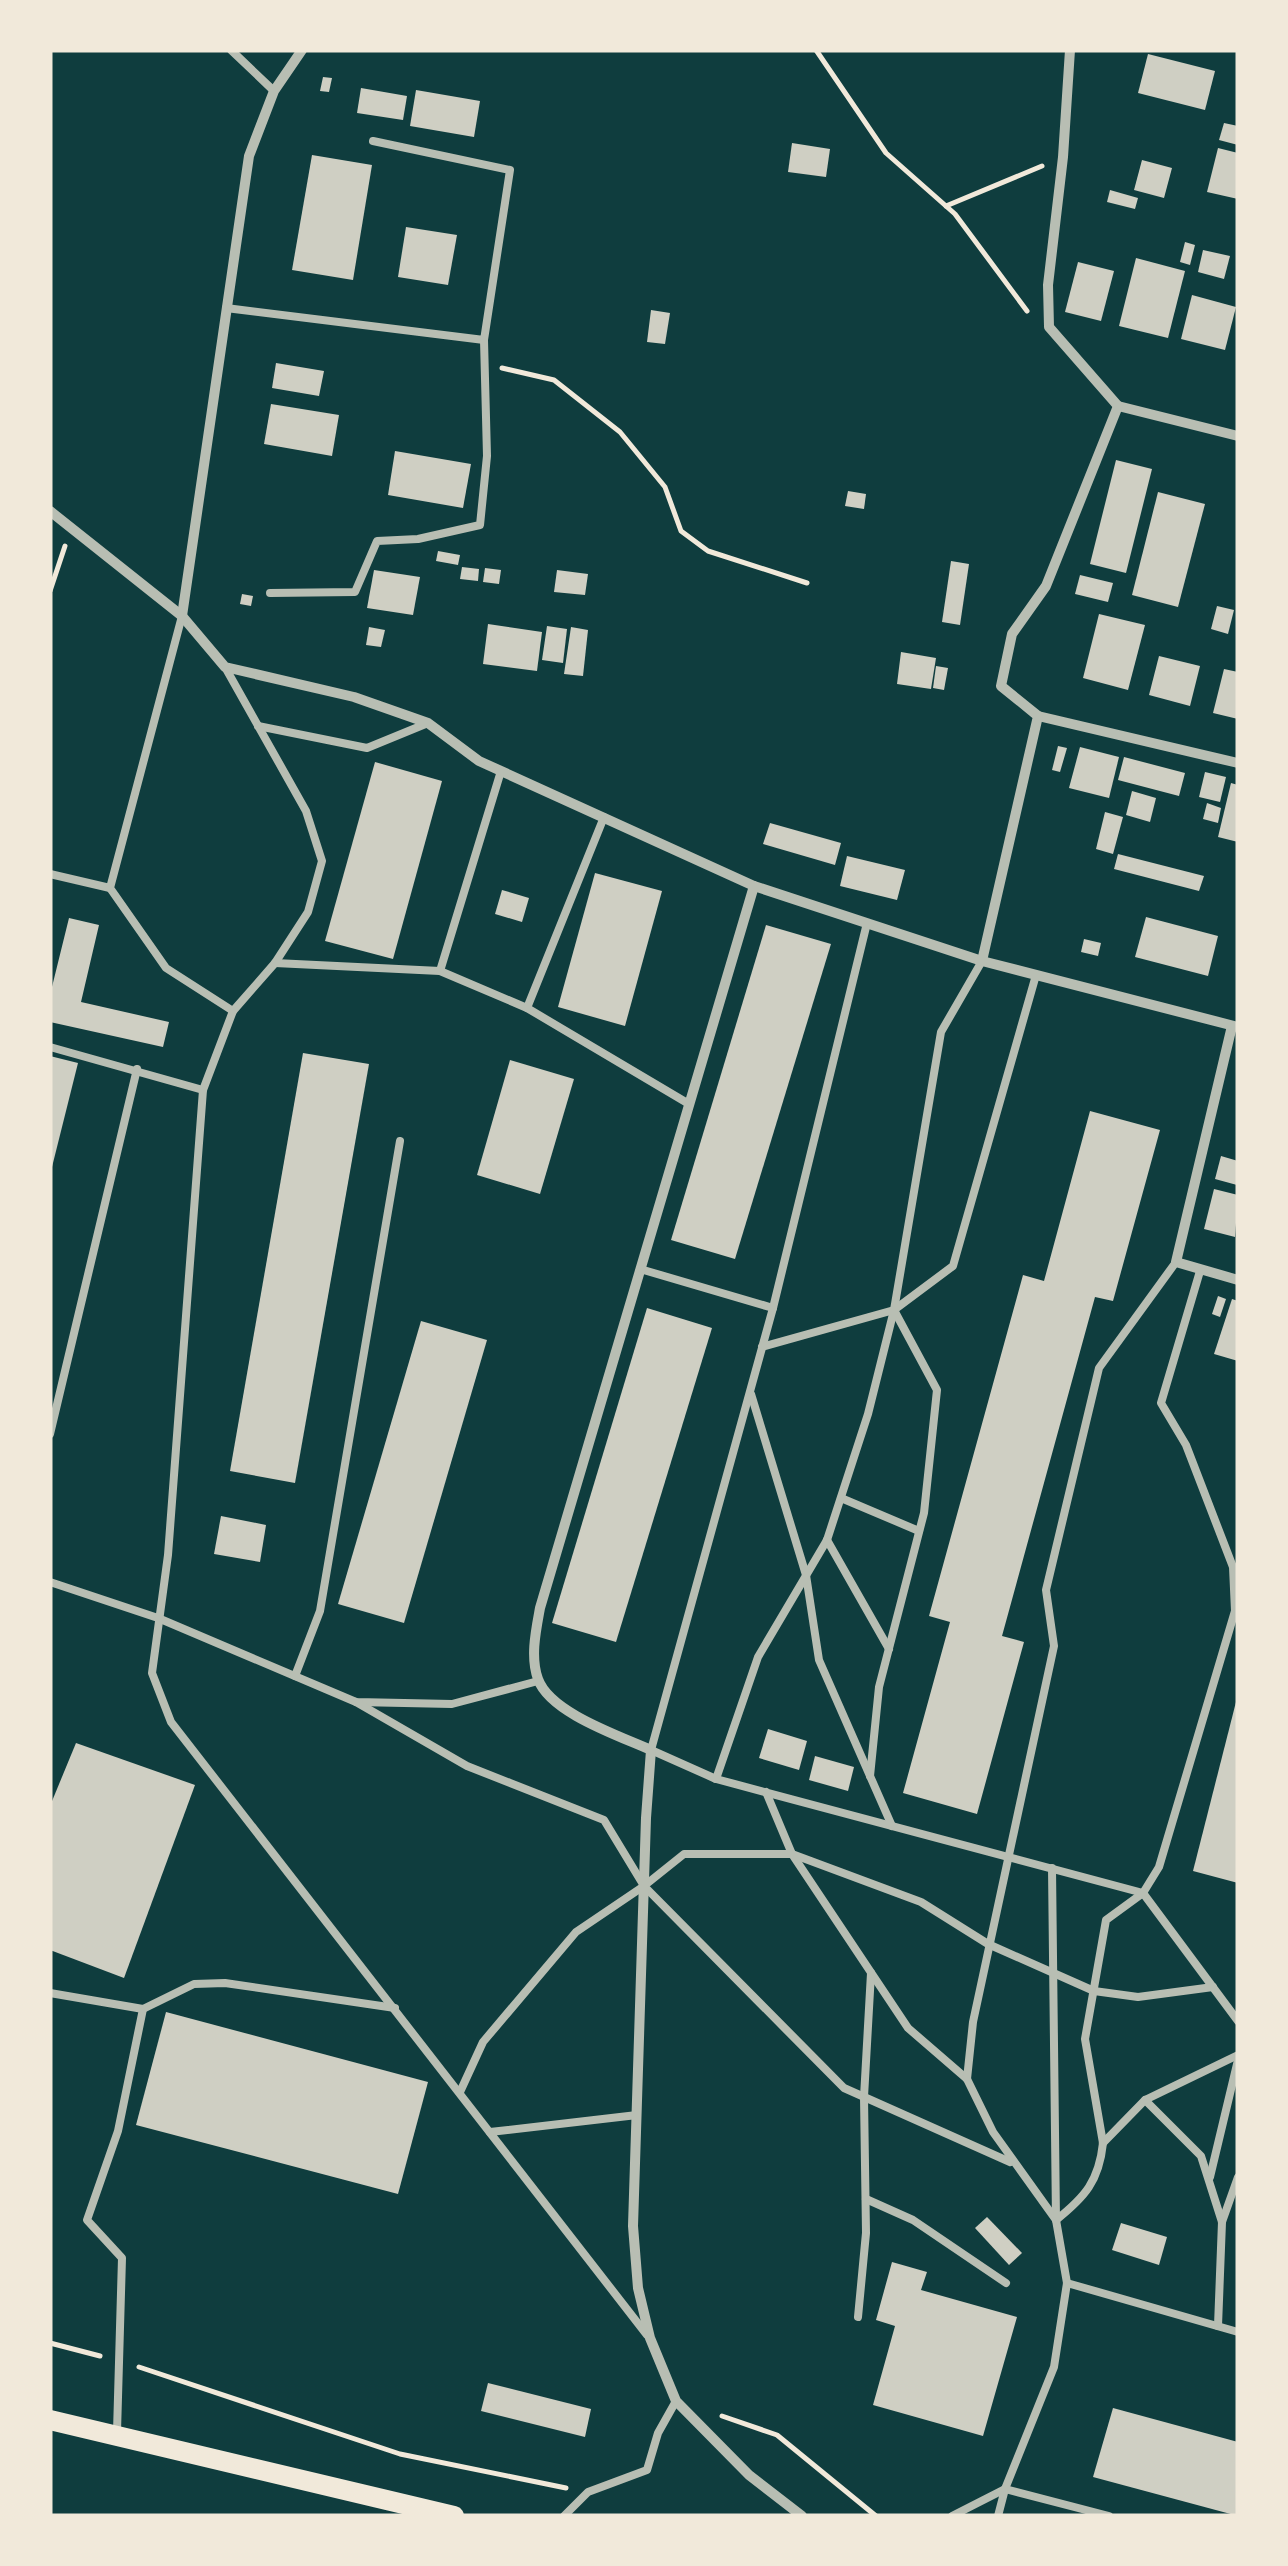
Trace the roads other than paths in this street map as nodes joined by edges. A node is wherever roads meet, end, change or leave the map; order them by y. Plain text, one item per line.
1 (232, 50) edge
2 (302, 50) edge
3 (1070, 50) edge
4 (274, 91) junction
5 (374, 141) dead end
6 (226, 308) junction
7 (484, 340) junction
8 (1118, 406) junction
9 (1238, 436) edge
10 (50, 511) edge
11 (270, 593) dead end
12 (182, 616) junction
13 (225, 667) junction
14 (1038, 716) junction
15 (428, 723) junction
16 (258, 726) junction
17 (1238, 762) edge
18 (501, 770) junction
19 (604, 818) junction
20 (50, 874) edge
21 (754, 886) junction
22 (110, 888) junction
23 (868, 923) junction
24 (982, 961) junction
25 (275, 963) junction
26 (440, 971) junction
27 (1036, 975) junction
28 (527, 1008) junction
29 (233, 1011) junction
30 (1235, 1026) edge
31 (50, 1046) edge
32 (137, 1069) junction
33 (203, 1090) junction
34 (689, 1104) junction
35 (400, 1140) dead end
36 (1176, 1262) junction
37 (640, 1269) junction
38 (1200, 1271) junction
39 (1238, 1280) edge
40 (773, 1308) junction
41 (894, 1310) junction
42 (762, 1347) junction
43 (750, 1391) junction
44 (50, 1434) edge
45 (840, 1498) junction
46 (920, 1531) junction
47 (827, 1540) junction
48 (806, 1575) junction
49 (50, 1582) edge
50 (158, 1618) junction
51 (889, 1649) junction
52 (295, 1676) junction
53 (538, 1681) junction
54 (356, 1702) junction
55 (652, 1750) junction
56 (870, 1776) junction
57 (716, 1779) junction
58 (766, 1792) junction
59 (892, 1826) junction
60 (792, 1854) junction
61 (1006, 1856) junction
62 (1052, 1868) junction
63 (644, 1886) junction
64 (1143, 1893) junction
65 (988, 1944) junction
66 (1053, 1970) junction
67 (871, 1973) junction
68 (1213, 1988) junction
69 (1094, 1991) junction
70 (50, 1993) edge
71 (395, 2008) junction
72 (143, 2009) junction
73 (1238, 2021) edge
74 (1238, 2058) edge
75 (967, 2078) junction
76 (460, 2092) junction
77 (864, 2097) junction
78 (1144, 2100) junction
79 (637, 2116) junction
80 (490, 2132) junction
81 (1102, 2142) junction
82 (1014, 2163) junction
83 (1238, 2177) edge
84 (1209, 2180) junction
85 (866, 2199) junction
86 (1056, 2220) junction
87 (1222, 2222) junction
88 (1006, 2282) dead end
89 (1067, 2282) junction
90 (858, 2317) dead end
91 (1218, 2326) junction
92 (1238, 2332) edge
93 (650, 2338) junction
94 (676, 2401) junction
95 (50, 2420) edge
96 (117, 2436) junction
97 (1005, 2489) junction
98 (454, 2516) edge
99 (564, 2516) edge
100 (802, 2516) edge
101 (952, 2516) edge
102 (998, 2516) edge
103 (1109, 2516) edge

1 - 4 lane
2 - 4 street
3 - 8 street
4 - 6 street
5 - 7 lane
6 - 7 lane
6 - 12 street
7 - 11 lane
8 - 9 street
8 - 14 street
10 - 12 street
12 - 13 street
12 - 22 lane
13 - 15 street
13 - 16 lane
14 - 17 street
14 - 24 street
15 - 16 lane
15 - 18 street
16 - 25 lane
18 - 19 street
18 - 26 lane
19 - 21 street
19 - 28 lane
20 - 22 lane
21 - 23 street
21 - 34 street
22 - 29 lane
23 - 24 street
23 - 40 lane
24 - 27 street
24 - 41 lane
25 - 26 lane
25 - 29 lane
26 - 28 lane
27 - 30 street
27 - 41 lane
28 - 34 lane
29 - 33 lane
30 - 36 street
31 - 32 lane
32 - 33 lane
32 - 44 lane
33 - 50 lane
34 - 37 street
35 - 52 lane
36 - 38 street
36 - 61 lane
37 - 40 lane
37 - 53 street
38 - 39 street
38 - 64 lane
40 - 42 lane
41 - 42 lane
41 - 45 lane
41 - 46 lane
42 - 43 lane
43 - 48 lane
43 - 55 lane
45 - 46 lane
45 - 47 lane
46 - 51 lane
47 - 48 lane
47 - 51 lane
48 - 56 lane
48 - 57 lane
49 - 50 lane
50 - 52 lane
50 - 71 lane
51 - 56 lane
52 - 54 lane
53 - 54 lane
53 - 55 street
54 - 63 lane
55 - 57 lane
55 - 63 street
56 - 59 lane
57 - 58 lane
58 - 59 lane
58 - 60 lane
59 - 61 lane
60 - 63 lane
60 - 65 lane
60 - 67 lane
61 - 62 lane
61 - 65 lane
62 - 64 lane
62 - 66 lane
63 - 76 lane
63 - 77 lane
63 - 79 street
64 - 68 lane
64 - 69 lane
65 - 66 lane
65 - 75 lane
66 - 69 lane
66 - 86 lane
67 - 75 lane
67 - 77 lane
68 - 69 lane
68 - 73 lane
69 - 81 lane
70 - 72 lane
71 - 72 lane
71 - 76 lane
72 - 96 lane
74 - 78 lane
74 - 84 lane
75 - 82 lane
76 - 80 lane
77 - 82 lane
77 - 85 lane
78 - 81 lane
78 - 84 lane
79 - 80 lane
79 - 93 street
80 - 93 lane
81 - 86 lane
82 - 86 lane
83 - 87 lane
84 - 87 lane
85 - 88 lane
85 - 90 lane
86 - 89 lane
87 - 91 lane
89 - 91 lane
89 - 97 lane
91 - 92 lane
93 - 94 street
94 - 99 lane
94 - 100 street
95 - 96 main road
96 - 98 main road
97 - 101 lane
97 - 102 lane
97 - 103 lane

